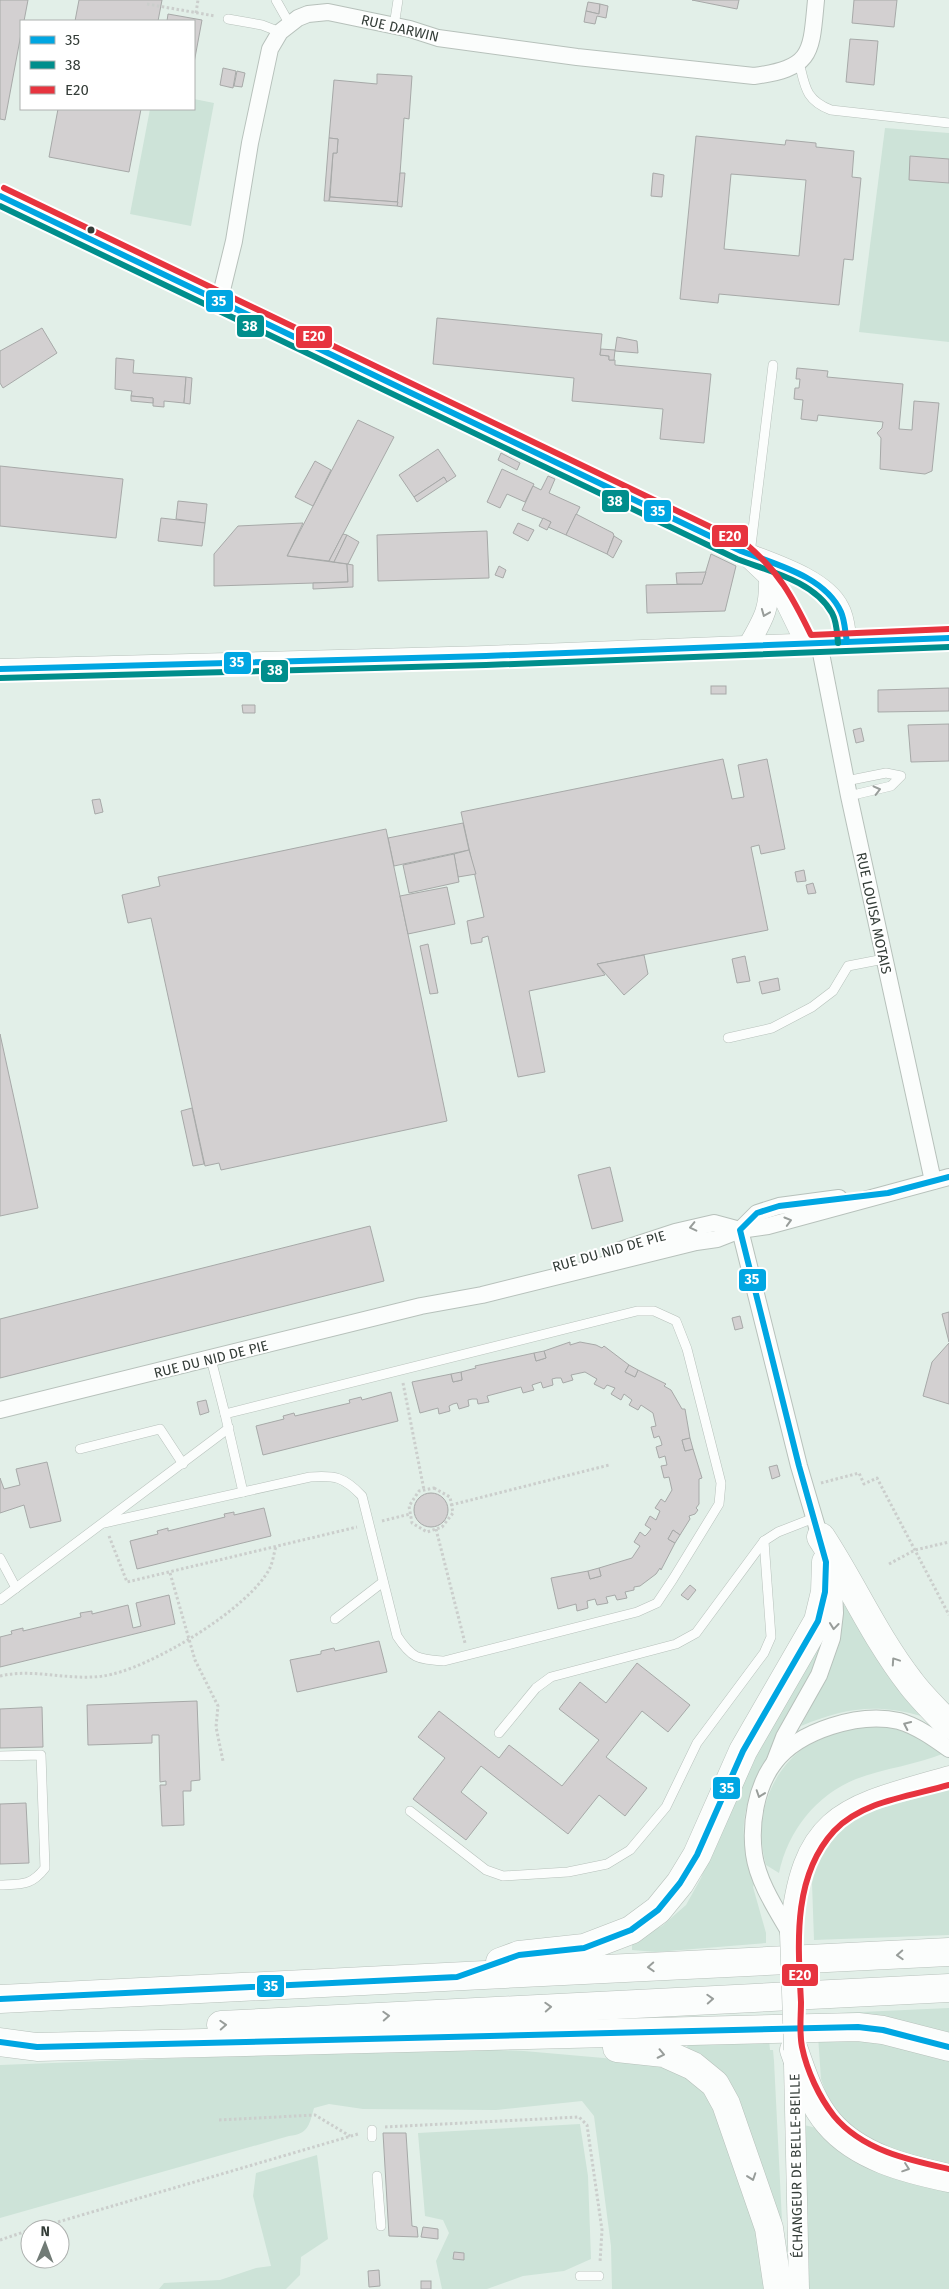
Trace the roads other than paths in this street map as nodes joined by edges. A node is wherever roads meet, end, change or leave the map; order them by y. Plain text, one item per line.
1 (276, 0) edge
2 (398, 0) edge
3 (816, 0) edge
4 (228, 19) road end
5 (394, 26) junction
6 (284, 28) junction
7 (799, 62) junction
8 (949, 123) edge
9 (0, 196) edge
10 (217, 301) junction
11 (773, 366) dead end
12 (746, 552) junction
13 (769, 577) junction
14 (814, 582) junction
15 (786, 603) junction
16 (949, 638) edge
17 (846, 642) junction
18 (812, 644) junction
19 (748, 646) junction
20 (0, 669) edge
21 (847, 788) junction
22 (884, 959) junction
23 (728, 1038) dead end
24 (949, 1177) edge
25 (933, 1181) junction
26 (740, 1230) junction
27 (211, 1359) junction
28 (0, 1410) edge
29 (226, 1414) junction
30 (229, 1428) junction
31 (80, 1449) dead end
32 (183, 1464) junction
33 (243, 1492) junction
34 (104, 1523) junction
35 (820, 1539) junction
36 (764, 1541) junction
37 (0, 1558) edge
38 (384, 1582) junction
39 (16, 1588) junction
40 (0, 1600) edge
41 (335, 1619) dead end
42 (949, 1725) edge
43 (498, 1733) dead end
44 (949, 1749) edge
45 (0, 1756) edge
46 (774, 1763) junction
47 (949, 1776) edge
48 (410, 1811) dead end
49 (0, 1885) edge
50 (790, 1933) junction
51 (949, 1952) edge
52 (457, 1977) junction
53 (949, 1988) edge
54 (0, 1998) edge
55 (0, 2037) edge
56 (509, 2037) junction
57 (0, 2042) edge
58 (949, 2047) edge
59 (794, 2050) junction
60 (377, 2176) dead end
61 (949, 2178) edge
62 (381, 2226) dead end
63 (580, 2276) dead end
64 (599, 2276) dead end
65 (778, 2289) edge
66 (799, 2289) edge

1 - 6 lane
2 - 5 lane
3 - 7 street
4 - 6 lane
5 - 6 street, RUE DARWIN
5 - 7 street, RUE DARWIN
6 - 10 street
7 - 8 lane
9 - 10 street
10 - 12 street
11 - 12 lane
12 - 13 street
12 - 14 street
13 - 15 street
13 -> 19 street
14 - 15 street
14 - 17 street
15 - 18 street
16 - 17 street
17 - 18 street
18 - 19 street
18 - 21 street, RUE LOUISA MOTAIS
19 - 20 street
21 -> 21 lane
21 - 22 street, RUE LOUISA MOTAIS
22 - 23 lane
22 - 25 street, RUE LOUISA MOTAIS
24 - 25 street, RUE DU NID DE PIE
25 - 26 street, RUE DU NID DE PIE
26 - 27 street, RUE DU NID DE PIE
26 - 35 street
27 - 28 street, RUE DU NID DE PIE
27 - 29 lane
29 - 30 lane
29 - 38 lane
30 - 32 lane
30 - 33 lane
31 - 32 lane
32 - 34 lane
33 - 34 lane
33 - 38 lane
34 - 39 lane
35 - 36 lane
42 -> 35 highway
35 -> 46 street
35 - 52 highway
36 - 43 lane
36 - 48 lane
37 - 39 lane
38 - 41 lane
39 - 40 lane
44 -> 46 street
45 - 49 lane
46 -> 50 street
47 - 50 street, ÉCHANGEUR DE BELLE-BEILLE
50 - 59 street, ÉCHANGEUR DE BELLE-BEILLE, bridge
51 -> 52 highway
52 - 54 highway
55 -> 53 highway
56 - 57 highway
56 - 58 highway
56 -> 65 highway
59 -> 61 highway
59 - 66 street, ÉCHANGEUR DE BELLE-BEILLE
60 - 62 lane
63 - 64 lane

